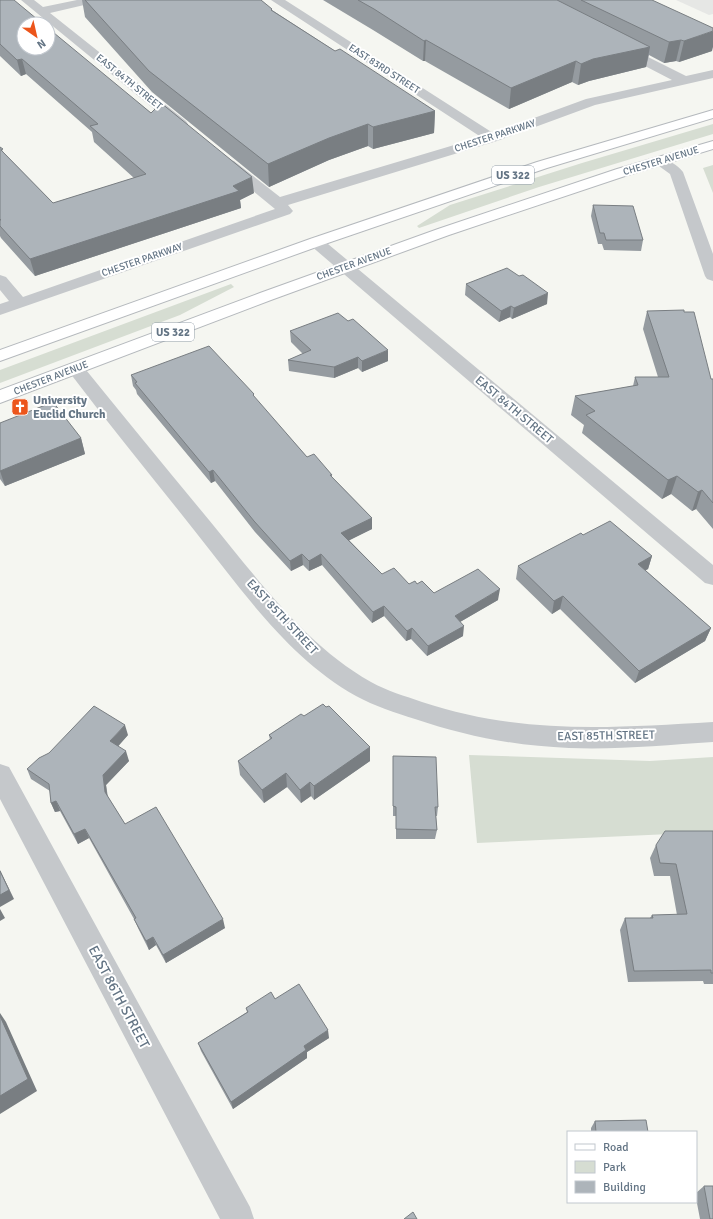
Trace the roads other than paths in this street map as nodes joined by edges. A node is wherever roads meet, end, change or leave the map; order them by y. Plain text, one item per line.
1 (27, 0) edge
2 (93, 0) edge
3 (277, 0) edge
4 (42, 11) junction
5 (610, 44) edge
6 (713, 74) edge
7 (684, 81) junction
8 (713, 114) edge
9 (188, 130) edge
10 (492, 138) junction
11 (713, 145) edge
12 (219, 155) edge
13 (659, 161) junction
14 (281, 207) junction
15 (316, 242) junction
16 (345, 267) junction
17 (713, 276) edge
18 (0, 280) edge
19 (19, 303) junction
20 (0, 310) edge
21 (0, 356) edge
22 (76, 369) junction
23 (0, 397) edge
24 (713, 577) edge
25 (713, 732) edge
26 (0, 775) edge
27 (238, 1219) edge

1 - 4 street, EAST 84TH STREET
2 - 4 street
3 - 10 street, EAST 83RD STREET
4 - 9 street, EAST 84TH STREET
5 - 7 street
6 - 7 street, CHESTER PARKWAY
7 - 10 street, CHESTER PARKWAY
8 - 15 main road, US 322
10 - 14 street, CHESTER PARKWAY
11 - 13 main road, CHESTER AVENUE / US 322
12 - 14 street
13 - 16 main road, CHESTER AVENUE / US 322
13 - 17 street
14 - 19 street, CHESTER PARKWAY
15 - 16 street, EAST 84TH STREET
15 - 21 main road, US 322
16 - 22 main road, CHESTER AVENUE / US 322
16 - 24 street, EAST 84TH STREET
18 - 19 street
19 - 20 street, CHESTER PARKWAY
22 - 23 main road, CHESTER AVENUE / US 322
22 - 25 street, EAST 85TH STREET
26 - 27 street, EAST 86TH STREET

